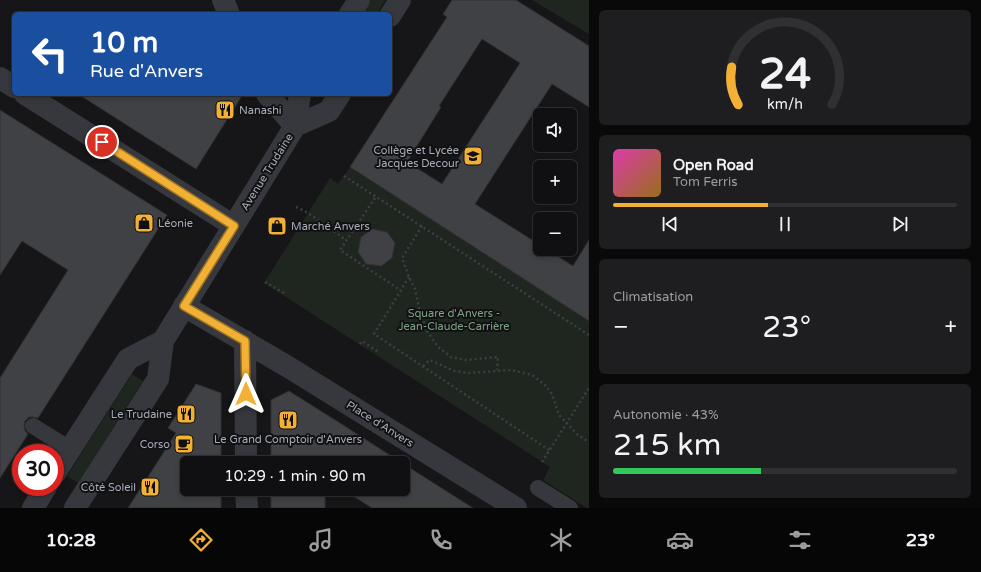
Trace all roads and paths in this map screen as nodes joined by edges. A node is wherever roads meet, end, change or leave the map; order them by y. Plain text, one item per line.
1 (223, 0) edge
2 (359, 0) edge
3 (400, 0) edge
4 (228, 12) edge
5 (351, 12) edge
6 (392, 13) edge
7 (0, 78) edge
8 (12, 86) edge
9 (28, 96) edge
10 (269, 96) edge
11 (300, 96) edge
12 (339, 96) edge
13 (295, 126) junction
14 (344, 176) dead end
15 (375, 198) junction
16 (296, 207) dead end
17 (234, 226) junction
18 (422, 226) junction
19 (346, 240) junction
20 (408, 277) junction
21 (265, 282) dead end
22 (400, 290) junction
23 (284, 293) dead end
24 (184, 306) junction
25 (589, 335) edge
26 (163, 341) junction
27 (245, 341) junction
28 (360, 344) dead end
29 (380, 353) dead end
30 (423, 366) junction
31 (497, 370) junction
32 (589, 388) edge
33 (567, 422) junction
34 (33, 426) dead end
35 (589, 442) edge
36 (70, 449) junction
37 (549, 450) junction
38 (246, 456) edge
39 (64, 459) edge
40 (542, 462) dead end
41 (538, 488) dead end
42 (40, 496) edge
43 (246, 496) edge
44 (33, 508) edge
45 (75, 508) edge
46 (247, 508) edge
47 (516, 508) edge
48 (570, 508) edge

1 - 4 street
2 - 5 street
3 - 6 street
7 - 8 street
9 - 17 street
10 - 13 street
11 - 13 street, Avenue Trudaine
12 - 13 street, Avenue Trudaine
13 - 17 street, Avenue Trudaine
14 - 15 path
15 - 18 path
15 - 19 path
16 - 19 path
17 - 24 street, Avenue Trudaine
18 - 20 path
18 - 25 path
19 - 22 path
20 - 22 path
20 - 31 path
21 - 23 path
22 - 30 path
24 - 26 street, Avenue Trudaine
24 - 27 street, Place d'Anvers
26 - 36 street
26 - 45 street, Avenue Trudaine
27 - 38 street
27 - 47 street, Place d'Anvers
28 - 29 path
30 - 31 path
30 - 37 path
31 - 33 path
32 - 33 path
33 - 35 path
33 - 37 path
34 - 36 lane
36 - 39 street
37 - 40 path
41 - 48 lane
42 - 44 street
43 - 46 street

